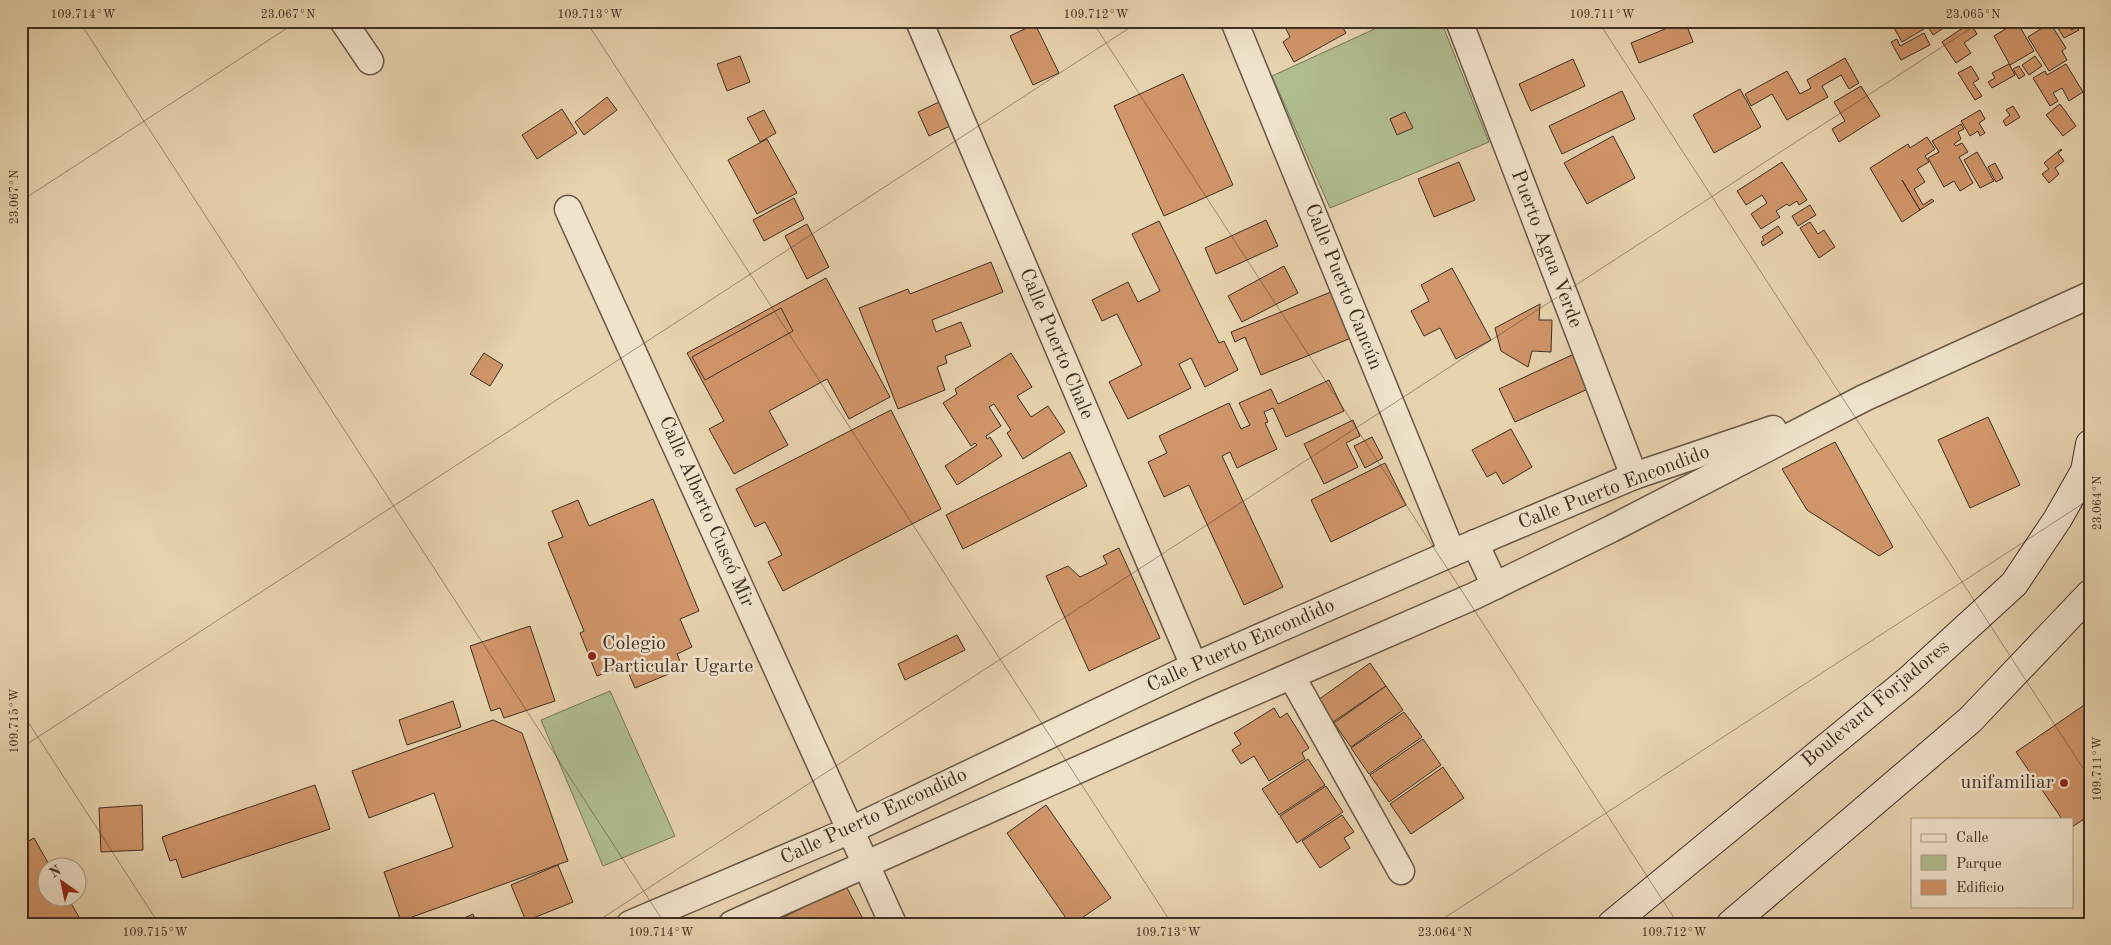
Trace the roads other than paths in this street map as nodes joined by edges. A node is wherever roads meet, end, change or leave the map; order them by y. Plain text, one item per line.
1 (343, 21) edge
2 (919, 21) edge
3 (1234, 21) edge
4 (1459, 21) edge
5 (370, 61) dead end
6 (568, 209) dead end
7 (2090, 295) edge
8 (1864, 398) junction
9 (2090, 444) edge
10 (1634, 476) junction
11 (1464, 548) junction
12 (1495, 586) junction
13 (2090, 594) edge
14 (1194, 666) junction
15 (1292, 677) junction
16 (851, 830) junction
17 (866, 864) junction
18 (1401, 871) dead end
19 (630, 924) edge
20 (732, 924) edge
21 (893, 924) edge
22 (1612, 924) edge
23 (1731, 924) edge

1 - 5 street
2 - 14 street, Calle Puerto Chale
3 - 11 street, Calle Puerto Cancún
4 - 10 street, Puerto Agua Verde
6 - 16 street, Calle Alberto Cuscó Mir
7 - 8 street, Calle Puerto Encondido
8 - 10 street, Calle Puerto Encondido
8 - 12 street, Calle Puerto Encondido
9 - 22 main road, Boulevard Forjadores
10 - 11 street, Calle Puerto Encondido
11 - 12 street, Calle Puerto Cancún
11 - 14 street, Calle Puerto Encondido
12 - 15 street, Calle Puerto Encondido
13 - 23 main road
14 - 16 street, Calle Puerto Encondido
15 - 17 street, Calle Puerto Encondido
15 - 18 street
16 - 17 street, Calle Alberto Cuscó Mir
16 - 19 street, Calle Puerto Encondido
17 - 20 street, Calle Puerto Encondido
17 - 21 street, Calle Alberto Cuscó Mir

